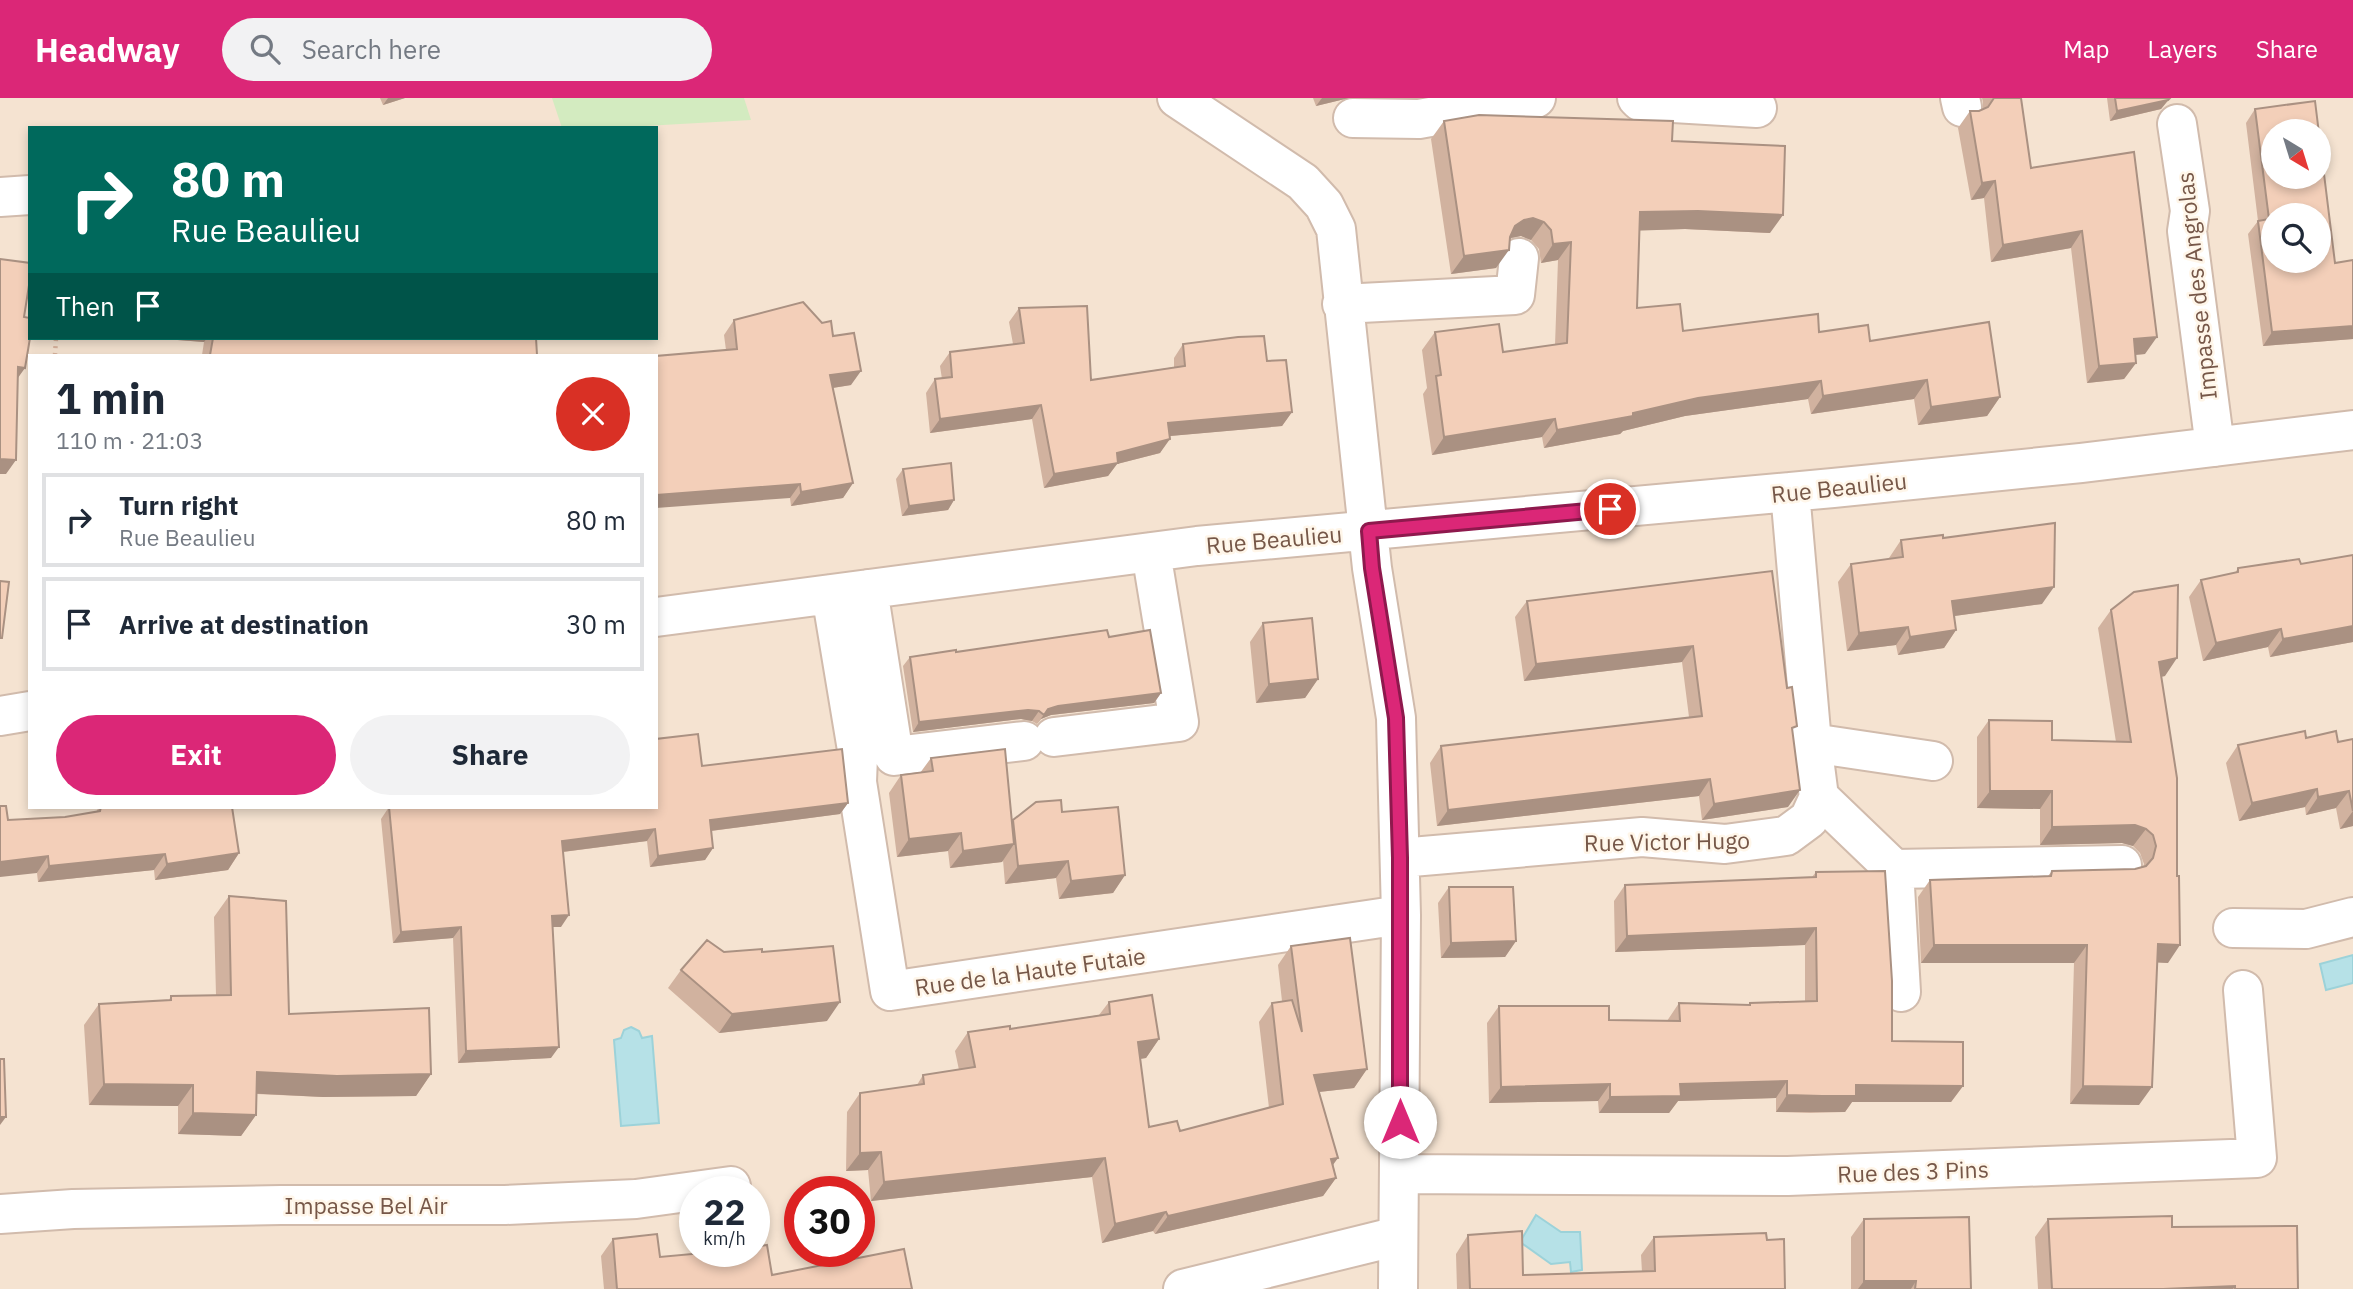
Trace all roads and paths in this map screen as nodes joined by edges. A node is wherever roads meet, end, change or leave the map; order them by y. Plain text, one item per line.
1 (1177, 98) edge
2 (1536, 98) edge
3 (1637, 98) edge
4 (1757, 107) dead end
5 (1353, 118) dead end
6 (2177, 124) dead end
7 (28, 195) edge
8 (0, 197) edge
9 (1519, 258) dead end
10 (1342, 304) junction
11 (2353, 430) edge
12 (2215, 447) junction
13 (1790, 492) junction
14 (1369, 531) junction
15 (1151, 552) junction
16 (850, 592) junction
17 (658, 617) edge
18 (1812, 743) junction
19 (1933, 761) dead end
20 (1819, 797) junction
21 (1400, 858) junction
22 (2122, 864) dead end
23 (1894, 869) junction
24 (1401, 915) junction
25 (2353, 917) edge
26 (2233, 928) dead end
27 (2243, 990) dead end
28 (1901, 992) dead end
29 (1399, 1174) junction
30 (679, 1193) edge
31 (0, 1214) edge
32 (1398, 1236) junction
33 (1183, 1289) edge
34 (1398, 1289) edge

1 - 10 street
2 - 5 street
3 - 4 street
6 - 12 street, Impasse des Angrolas
7 - 8 street
9 - 10 street
10 - 14 street
11 - 12 street, Rue Beaulieu
12 - 13 street, Rue Beaulieu
13 - 14 street, Rue Beaulieu
13 - 18 street
14 - 15 street, Rue Beaulieu
14 - 21 street
15 - 16 street, Rue Beaulieu
15 - 16 street
16 - 17 street, Rue Beaulieu
16 - 24 street, Rue de la Haute Futaie
18 - 19 street
18 - 20 street
20 - 21 street, Rue Victor Hugo
20 - 23 street
21 - 24 street
22 - 23 street
23 - 28 street
24 - 29 street
25 - 26 street
27 - 29 street, Rue des 3 Pins
29 - 32 street
30 - 31 street, Impasse Bel Air
32 - 33 street
32 - 34 street

